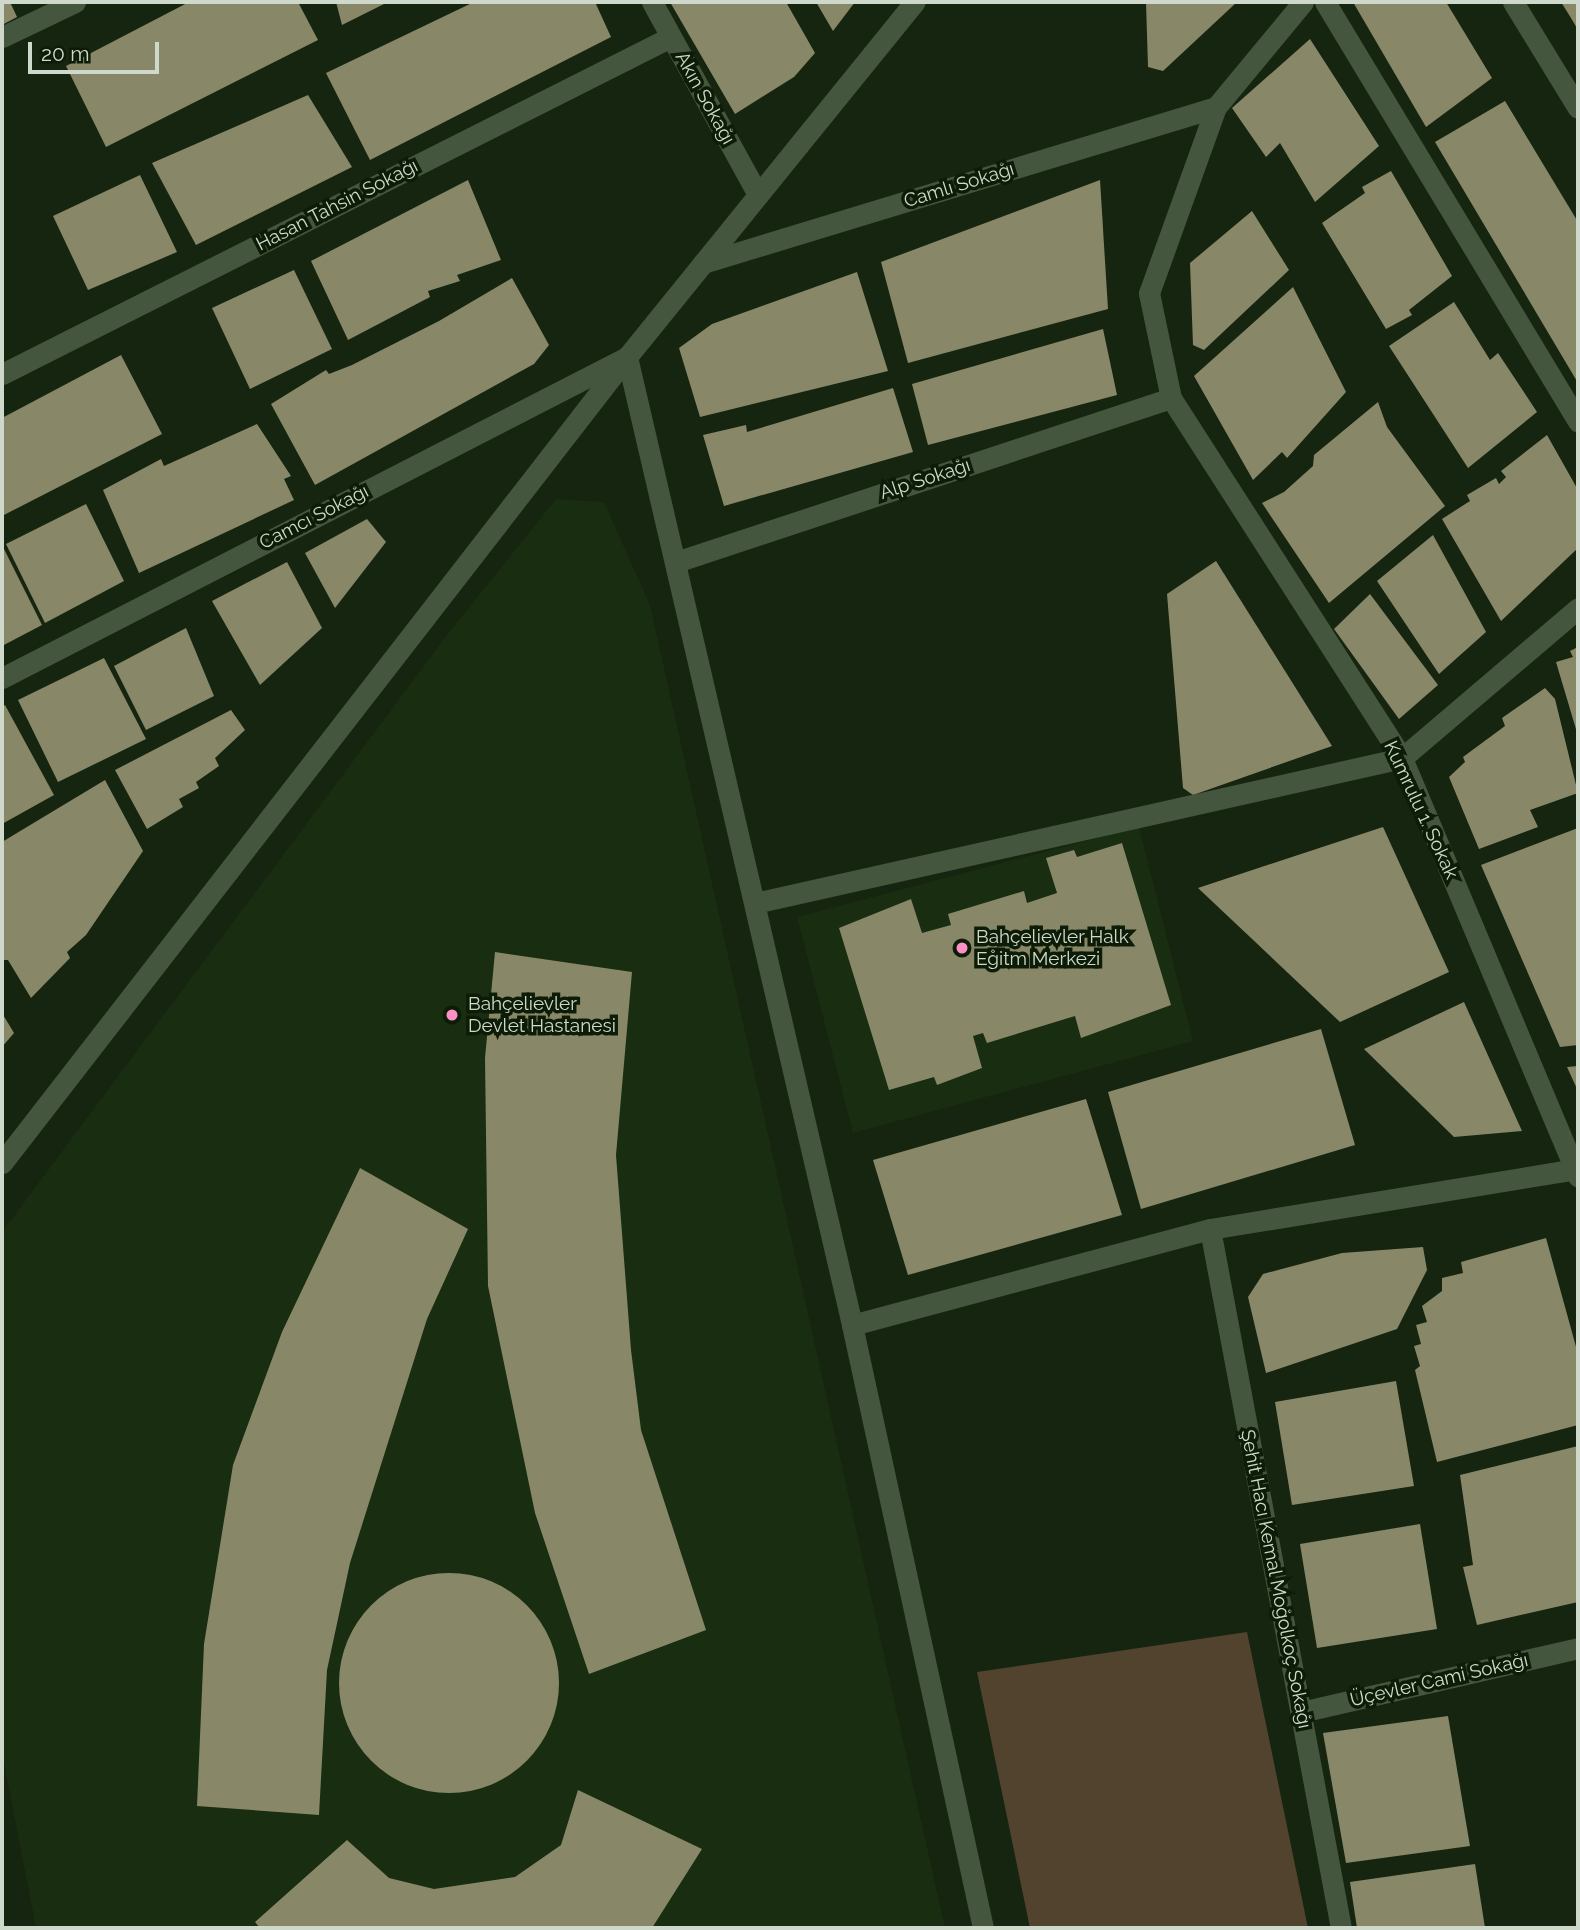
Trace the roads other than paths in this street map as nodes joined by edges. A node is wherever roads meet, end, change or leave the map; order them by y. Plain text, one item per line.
1 (75, 2) edge
2 (652, 2) edge
3 (914, 2) edge
4 (1303, 2) edge
5 (1325, 2) edge
6 (1513, 2) edge
7 (2, 37) edge
8 (671, 37) junction
9 (1216, 107) junction
10 (1578, 108) edge
11 (758, 195) junction
12 (703, 264) junction
13 (627, 357) junction
14 (2, 374) edge
15 (1171, 398) junction
16 (1578, 422) edge
17 (679, 561) junction
18 (1578, 608) edge
19 (2, 678) edge
20 (1402, 758) junction
21 (755, 903) junction
22 (2, 1163) edge
23 (1578, 1172) edge
24 (1210, 1229) junction
25 (852, 1325) junction
26 (1578, 1647) edge
27 (1301, 1712) junction
28 (983, 1928) edge
29 (1341, 1928) edge

1 - 7 street
2 - 8 street, Akın Sokağı
3 - 11 street
4 - 9 street
5 - 16 street
6 - 10 street
8 - 11 street, Akın Sokağı
8 - 14 street, Hasan Tahsin Sokağı
9 - 12 street, Camlı Sokağı
9 - 15 street
11 - 12 street
12 - 13 street
13 - 17 street
13 - 19 street, Camcı Sokağı
13 - 22 street
15 - 17 street, Alp Sokağı
15 - 20 street, Kumrulu 1. Sokak
17 - 21 street
18 - 20 street
20 - 21 street
20 - 23 street, Kumrulu 1. Sokak
21 - 25 street
23 - 24 street
24 - 25 street
24 - 27 street, Şehit Hacı Kemal Moğolkoç Sokağı
25 - 28 street
26 - 27 street, Üçevler Cami Sokağı
27 - 29 street, Şehit Hacı Kemal Moğolkoç Sokağı

